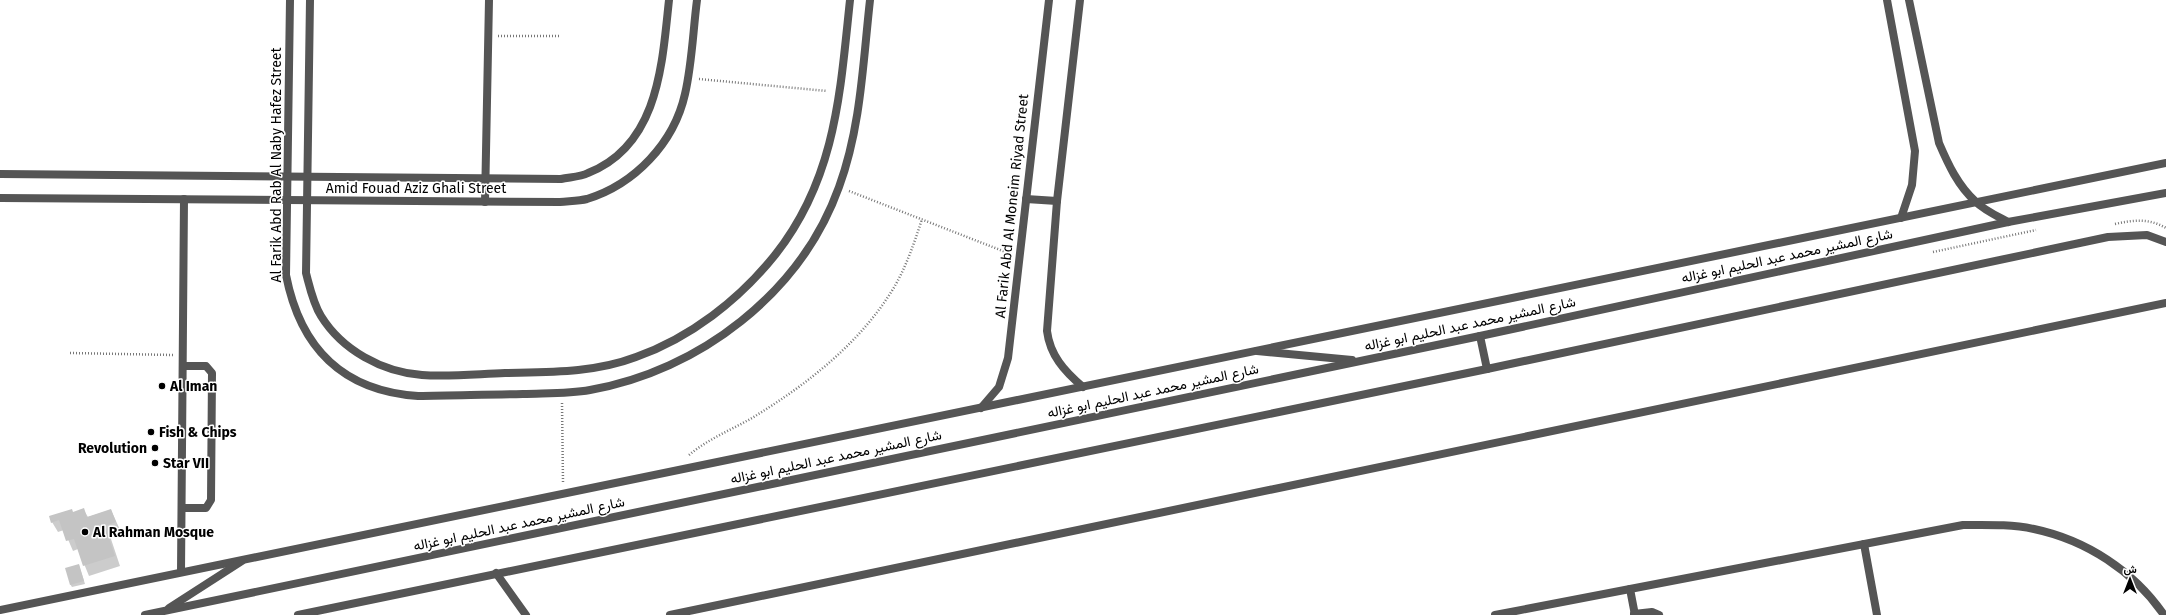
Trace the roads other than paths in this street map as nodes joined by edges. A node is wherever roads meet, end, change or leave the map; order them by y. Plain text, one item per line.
1 (290, 0) edge
2 (310, 0) edge
3 (489, 0) edge
4 (669, 0) edge
5 (697, 0) edge
6 (850, 0) edge
7 (870, 0) edge
8 (1049, 0) edge
9 (1080, 0) edge
10 (1887, 0) edge
11 (1909, 0) edge
12 (2166, 163) edge
13 (0, 174) edge
14 (287, 176) junction
15 (308, 177) junction
16 (485, 178) junction
17 (2166, 193) edge
18 (0, 198) edge
19 (184, 199) junction
20 (1026, 199) junction
21 (286, 200) junction
22 (307, 200) junction
23 (1057, 201) junction
24 (485, 202) junction
25 (1976, 202) junction
26 (1901, 218) junction
27 (2008, 222) junction
28 (2166, 242) edge
29 (2166, 302) edge
30 (1480, 336) junction
31 (1257, 351) junction
32 (1360, 360) junction
33 (183, 366) junction
34 (1487, 368) junction
35 (1083, 387) junction
36 (981, 408) junction
37 (182, 508) junction
38 (1864, 544) junction
39 (242, 561) junction
40 (181, 572) junction
41 (496, 573) junction
42 (1630, 589) junction
43 (0, 610) edge
44 (164, 611) junction
45 (1634, 614) edge
46 (146, 615) edge
47 (298, 615) edge
48 (526, 615) edge
49 (670, 615) edge
50 (1495, 615) edge
51 (1659, 615) edge
52 (1877, 615) edge
53 (2164, 615) edge

1 - 14 street, Al Farik Abd Rab Al Naby Hafez Street
2 - 15 street
3 - 16 street
4 - 16 street, Amid Fouad Aziz Ghali Street
5 - 24 street, Amid Fouad Aziz Ghali Street
6 - 22 street
7 - 21 street, Al Farik Abd Rab Al Naby Hafez Street
8 - 20 street, Al Farik Abd Al Moneim Riyad Street
9 - 23 street
10 - 26 street
11 - 25 street
12 - 25 street
13 - 14 street, Amid Fouad Aziz Ghali Street
14 - 15 street, Amid Fouad Aziz Ghali Street
14 - 21 street, Al Farik Abd Rab Al Naby Hafez Street
15 - 16 street, Amid Fouad Aziz Ghali Street
15 - 22 street
16 - 24 street
17 - 27 street, شارع المشير محمد عبد الحليم ابو غزاله
18 - 19 street, Amid Fouad Aziz Ghali Street
19 - 21 street, Amid Fouad Aziz Ghali Street
19 - 33 street
20 - 23 street
20 - 36 street, Al Farik Abd Al Moneim Riyad Street
21 - 22 street, Amid Fouad Aziz Ghali Street
22 - 24 street, Amid Fouad Aziz Ghali Street
23 - 35 street
25 - 26 street
25 - 27 street
26 - 31 street
27 - 30 street, شارع المشير محمد عبد الحليم ابو غزاله
28 - 34 street
29 - 49 street
30 - 32 street, شارع المشير محمد عبد الحليم ابو غزاله
30 - 34 street
31 - 32 street
31 - 35 street
32 - 44 street, شارع المشير محمد عبد الحليم ابو غزاله
33 - 37 street
33 - 37 street
34 - 41 street
35 - 36 street
36 - 39 street
37 - 40 street
38 - 42 street
38 - 52 street
38 - 53 street
39 - 40 street
39 - 44 street
40 - 43 street
41 - 47 street
41 - 48 street
42 - 45 street
42 - 50 street
44 - 46 street, شارع المشير محمد عبد الحليم ابو غزاله
45 - 51 street

